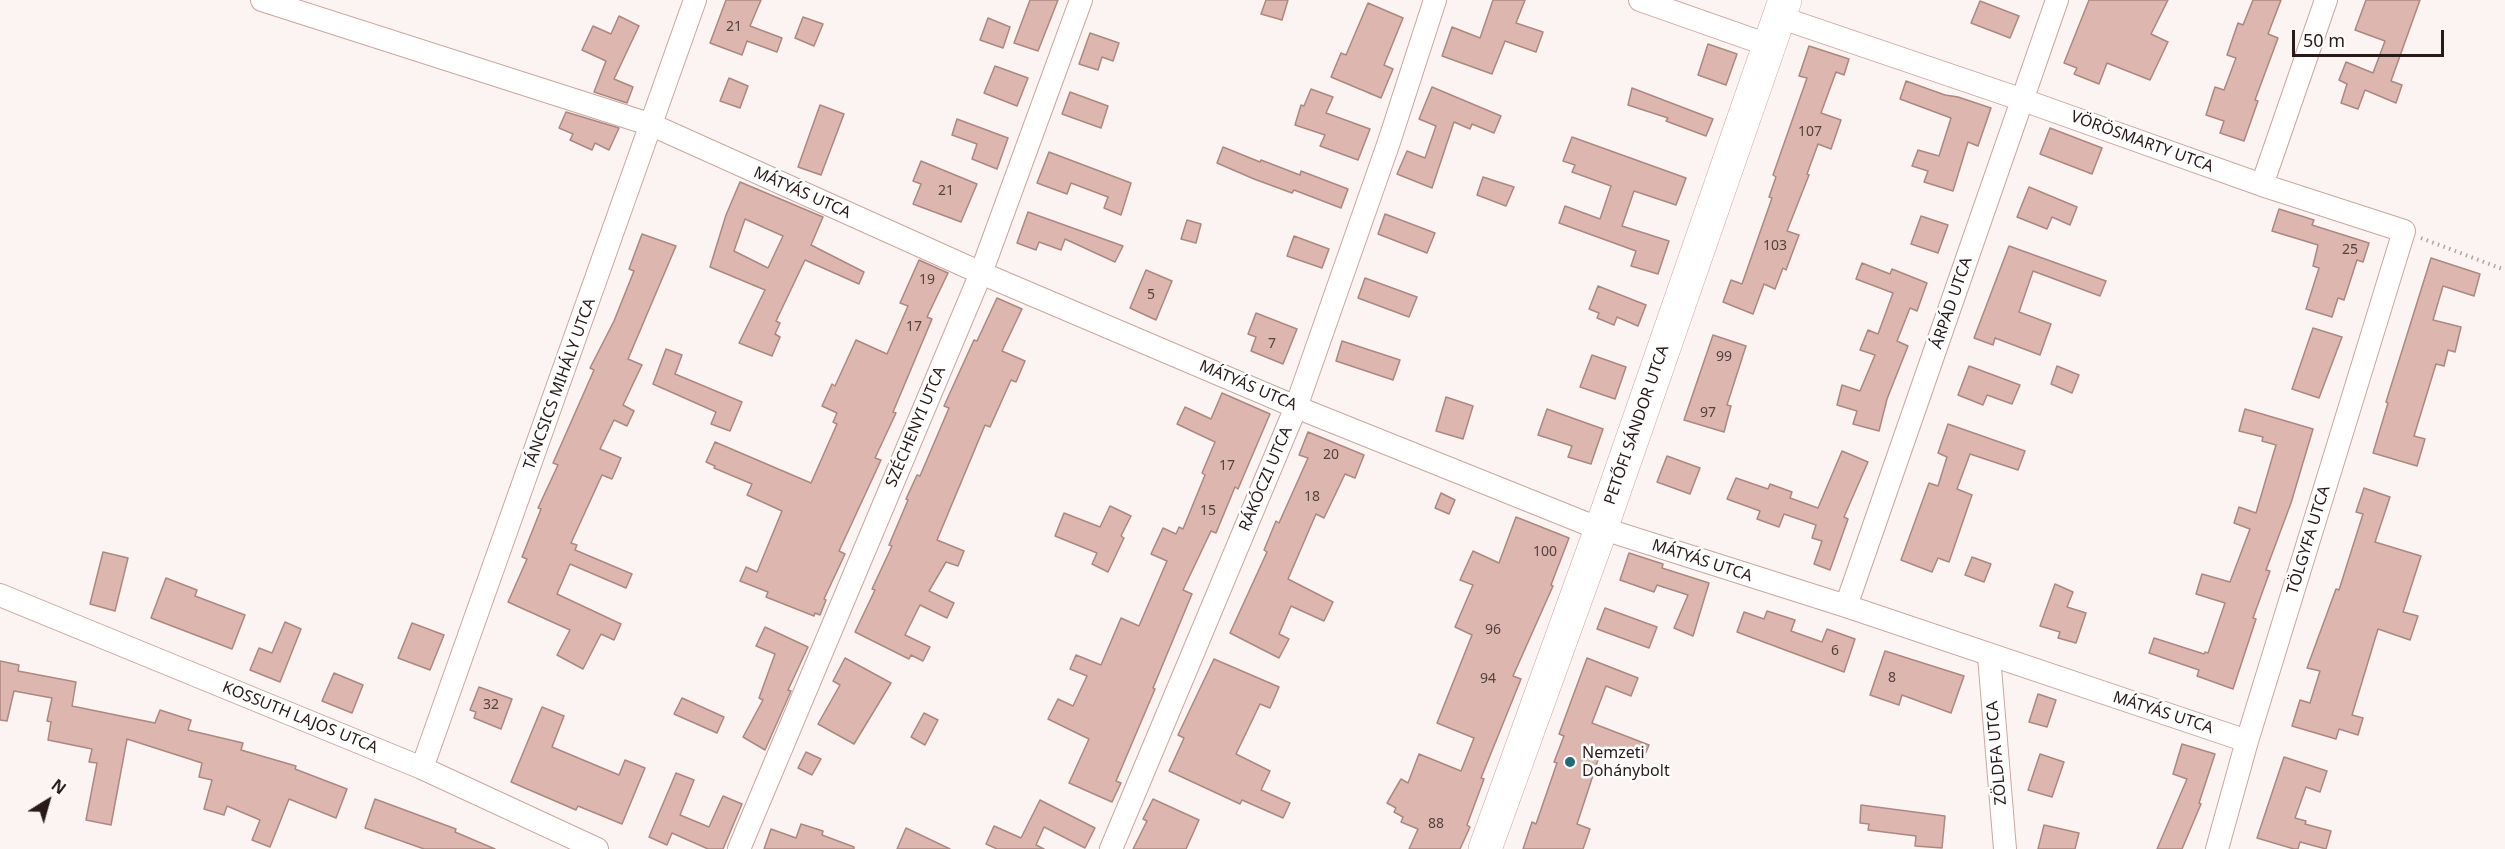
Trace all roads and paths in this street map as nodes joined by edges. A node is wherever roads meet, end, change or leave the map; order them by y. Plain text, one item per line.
1 (262, 0) edge
2 (695, 0) edge
3 (1081, 0) edge
4 (1436, 0) edge
5 (1640, 0) edge
6 (2057, 0) edge
7 (2326, 0) edge
8 (1777, 21) edge
9 (2023, 99) junction
10 (652, 126) junction
11 (2262, 185) junction
12 (2404, 231) junction
13 (2505, 270) edge
14 (981, 273) junction
15 (1296, 407) junction
16 (1601, 529) junction
17 (0, 595) edge
18 (1846, 606) junction
19 (1989, 656) junction
20 (2247, 741) junction
21 (423, 768) junction
22 (597, 849) edge
23 (739, 849) edge
24 (1111, 849) edge
25 (1485, 849) edge
26 (2005, 849) edge
27 (2217, 849) edge

1 - 10 street, MÁTYÁS UTCA
2 - 10 street, TÁNCSICS MIHÁLY UTCA
3 - 14 street, SZÉCHENYI UTCA
4 - 15 street, RÁKÓCZI UTCA
5 - 8 street, VÖRÖSMARTY UTCA
6 - 9 street, ÁRPÁD UTCA
7 - 11 street
8 - 9 street, VÖRÖSMARTY UTCA
8 - 16 main road, PETŐFI SÁNDOR UTCA
9 - 11 street, VÖRÖSMARTY UTCA
9 - 18 street, ÁRPÁD UTCA
10 - 14 street, MÁTYÁS UTCA
10 - 21 street, TÁNCSICS MIHÁLY UTCA
11 - 12 street, VÖRÖSMARTY UTCA
12 - 13 path
12 - 20 street, TÖLGYFA UTCA
14 - 15 street, MÁTYÁS UTCA
14 - 23 street, SZÉCHENYI UTCA
15 - 16 street, MÁTYÁS UTCA
15 - 24 street, RÁKÓCZI UTCA
16 - 18 street, MÁTYÁS UTCA
16 - 25 main road, PETŐFI SÁNDOR UTCA
17 - 21 street, KOSSUTH LAJOS UTCA
18 - 19 street, MÁTYÁS UTCA
19 - 20 street, MÁTYÁS UTCA
19 - 26 street, ZÖLDFA UTCA
20 - 27 street, TÖLGYFA UTCA
21 - 22 street, KOSSUTH LAJOS UTCA

